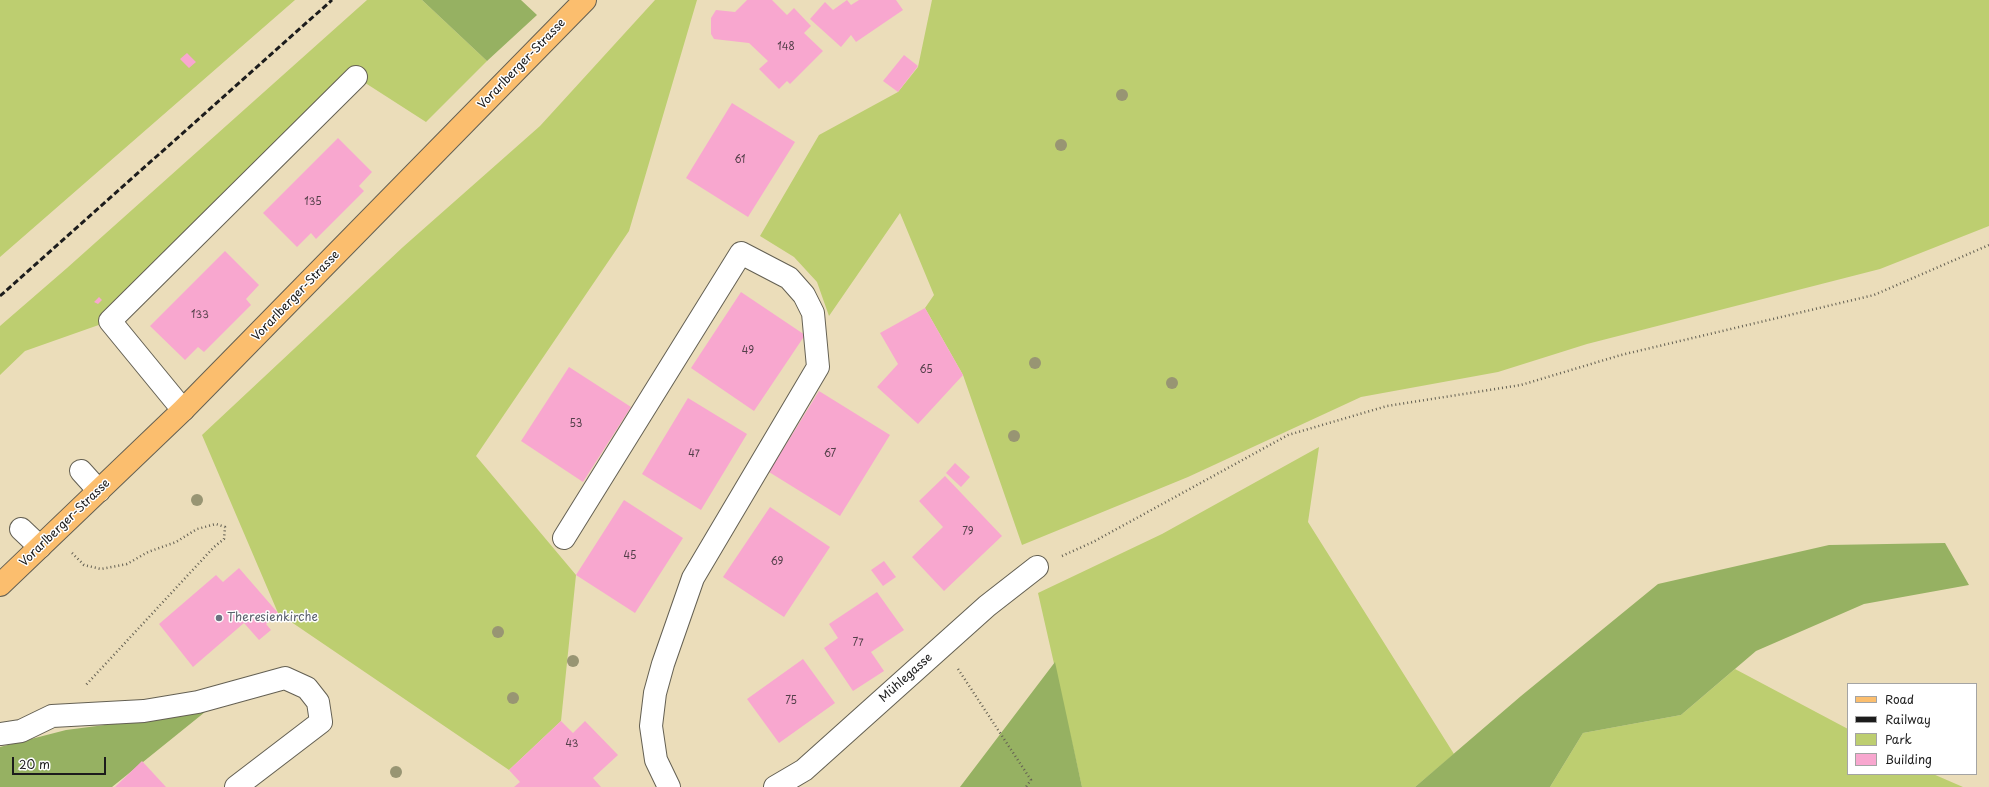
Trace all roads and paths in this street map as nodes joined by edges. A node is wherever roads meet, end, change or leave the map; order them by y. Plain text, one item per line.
1 (585, 0) edge
2 (356, 77) dead end
3 (1989, 245) edge
4 (183, 410) junction
5 (81, 471) dead end
6 (99, 491) junction
7 (21, 529) dead end
8 (564, 538) dead end
9 (40, 547) junction
10 (71, 553) dead end
11 (1036, 568) joint
12 (0, 585) edge
13 (942, 645) junction
14 (52, 716) junction
15 (0, 734) edge
16 (236, 787) edge
17 (669, 787) edge
18 (774, 787) edge
19 (1026, 787) edge

1 - 4 main road, Vorarlberger-Strasse
2 - 4 street
3 - 11 path
4 - 6 main road, Vorarlberger-Strasse
5 - 6 street
6 - 9 main road, Vorarlberger-Strasse
7 - 9 street
8 - 17 street
9 - 12 main road, Vorarlberger-Strasse
10 - 14 path
11 - 13 street, Mühlegasse
13 - 18 street, Mühlegasse
13 - 19 path
14 - 15 street
14 - 16 street

